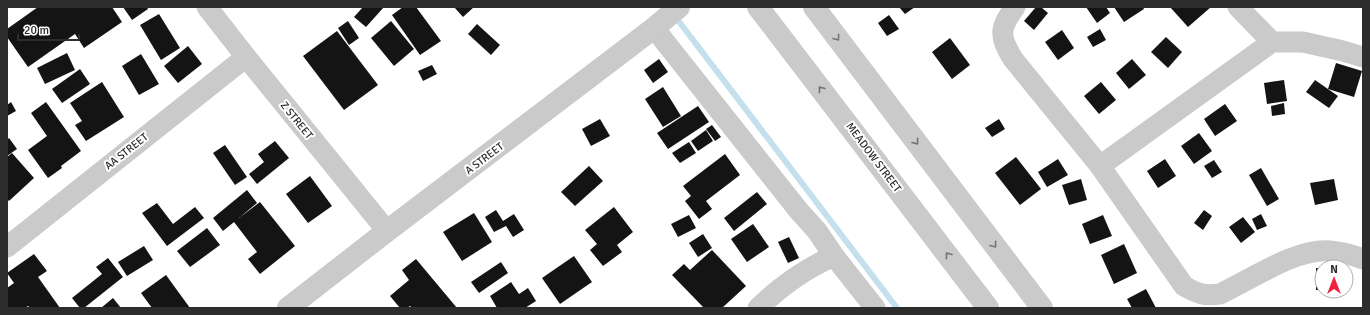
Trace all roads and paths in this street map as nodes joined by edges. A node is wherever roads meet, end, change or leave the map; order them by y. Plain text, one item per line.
1 (207, 7) edge
2 (758, 7) edge
3 (814, 7) edge
4 (1015, 7) edge
5 (1238, 7) edge
6 (666, 18) edge
7 (1272, 42) junction
8 (246, 57) junction
9 (1363, 57) edge
10 (1100, 166) junction
11 (388, 231) junction
12 (7, 247) edge
13 (834, 256) junction
14 (1363, 259) edge
15 (288, 308) edge
16 (758, 308) edge
17 (875, 308) edge
18 (988, 308) edge
19 (1042, 308) edge

1 - 8 street, Z STREET
18 -> 2 street, MEADOW STREET
3 -> 19 street
4 - 10 street
5 - 7 street
6 - 11 street, A STREET
6 - 13 street
7 - 9 street
7 - 10 street
8 - 11 street, Z STREET
8 - 12 street, AA STREET
10 - 14 street
11 - 15 street, A STREET
13 - 16 street
13 - 17 street

